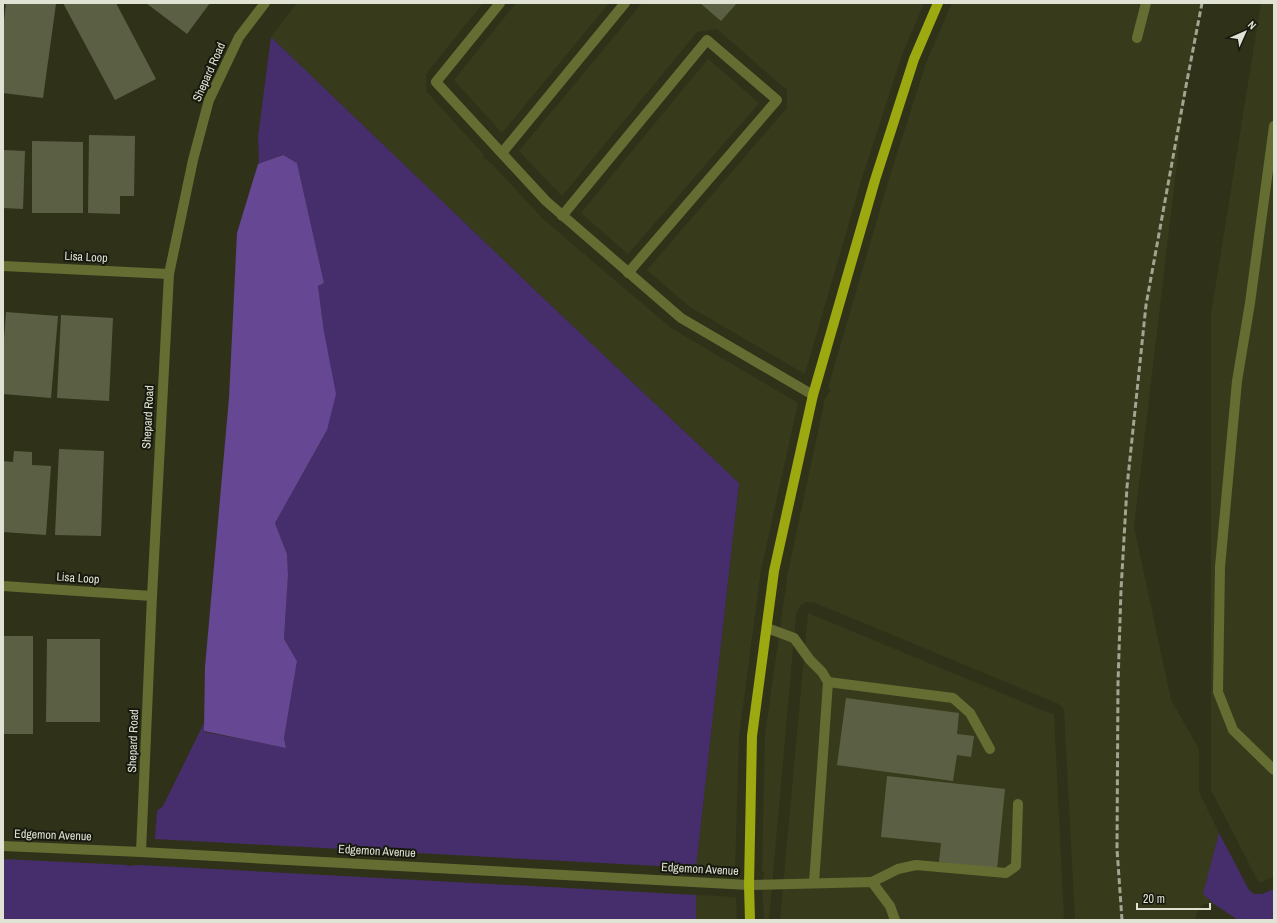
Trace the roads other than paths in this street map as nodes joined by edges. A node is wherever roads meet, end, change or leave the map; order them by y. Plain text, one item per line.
1 (265, 3) edge
2 (500, 3) edge
3 (625, 3) edge
4 (938, 3) edge
5 (1146, 3) edge
6 (1137, 38) dead end
7 (1274, 127) edge
8 (502, 153) junction
9 (562, 216) junction
10 (3, 266) edge
11 (628, 273) junction
12 (169, 274) junction
13 (813, 395) junction
14 (3, 586) edge
15 (152, 596) junction
16 (767, 628) junction
17 (828, 682) junction
18 (990, 749) dead end
19 (1274, 770) edge
20 (1018, 804) dead end
21 (3, 846) edge
22 (142, 852) junction
23 (872, 882) junction
24 (814, 883) junction
25 (748, 885) junction
26 (750, 920) edge
27 (895, 920) edge

1 - 12 street, Shepard Road
2 - 8 street
3 - 8 street
4 - 13 main road
5 - 6 street
7 - 19 street
8 - 9 street
9 - 11 street
9 - 11 street
10 - 12 street, Lisa Loop
11 - 13 street
12 - 15 street, Shepard Road
13 - 16 main road
14 - 15 street, Lisa Loop
15 - 22 street, Shepard Road
16 - 17 street
16 - 25 main road
17 - 18 street
17 - 24 street
20 - 23 street
21 - 22 street, Edgemon Avenue
22 - 25 street, Edgemon Avenue
23 - 24 street, Edgemon Avenue
23 - 27 street
24 - 25 street, Edgemon Avenue
25 - 26 main road

